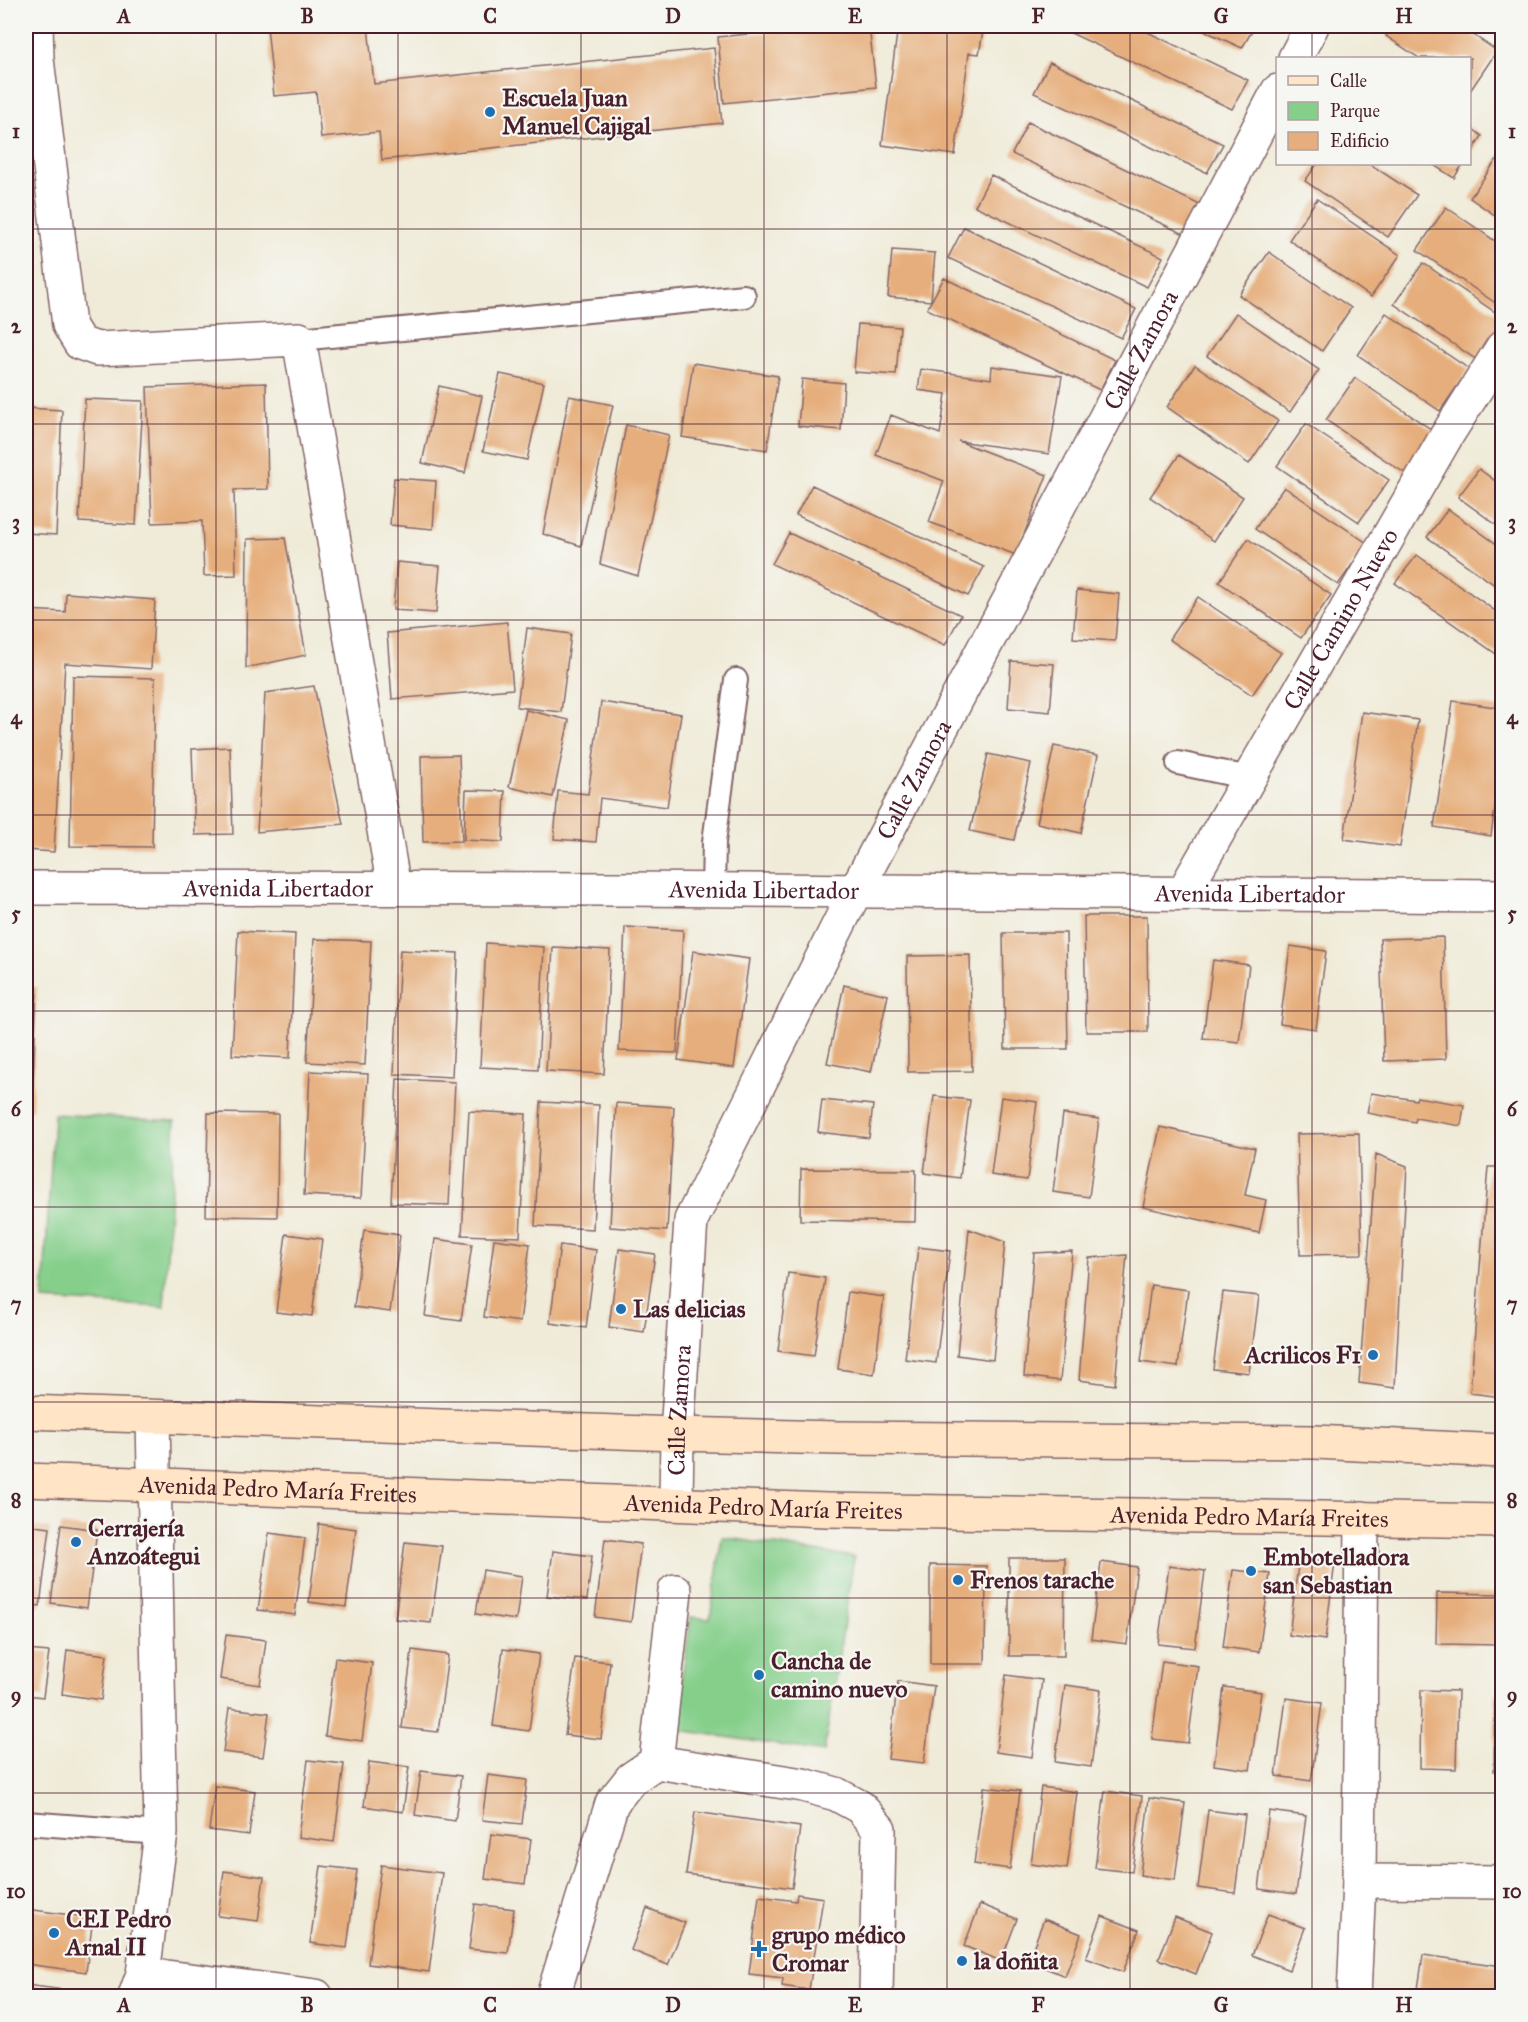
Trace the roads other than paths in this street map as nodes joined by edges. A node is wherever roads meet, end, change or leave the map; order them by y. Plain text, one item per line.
1 (36, 26) edge
2 (1312, 26) edge
3 (1296, 57) edge
4 (1276, 96) edge
5 (744, 296) dead end
6 (299, 339) junction
7 (1503, 348) edge
8 (736, 681) dead end
9 (1178, 763) dead end
10 (1249, 778) junction
11 (26, 888) edge
12 (394, 888) junction
13 (713, 890) junction
14 (856, 890) junction
15 (1183, 893) junction
16 (1503, 896) edge
17 (26, 1412) edge
18 (153, 1417) junction
19 (677, 1434) junction
20 (1503, 1452) edge
21 (26, 1480) edge
22 (155, 1485) junction
23 (676, 1503) junction
24 (1362, 1518) junction
25 (1503, 1521) edge
26 (675, 1591) dead end
27 (656, 1762) junction
28 (26, 1823) edge
29 (161, 1833) junction
30 (1359, 1881) junction
31 (1503, 1882) edge
32 (139, 1985) edge
33 (316, 1996) edge
34 (553, 1996) edge
35 (876, 1996) edge
36 (1354, 1996) edge

1 - 6 street
2 - 3 street
4 - 14 street, Calle Zamora
5 - 6 lane
6 - 12 street
7 - 10 street, Calle Camino Nuevo
8 - 13 lane
9 - 10 lane
10 - 15 street, Calle Camino Nuevo
11 - 12 street, Avenida Libertador
12 - 13 street, Avenida Libertador
13 - 14 street, Avenida Libertador
14 - 15 street, Avenida Libertador
14 - 19 street, Calle Zamora
15 - 16 street, Avenida Libertador
17 - 18 street
18 - 19 street
18 - 22 street
19 - 20 street
19 - 23 street, Calle Zamora
21 - 22 street, Avenida Pedro María Freites
22 - 23 street, Avenida Pedro María Freites
22 - 29 street
23 - 24 street, Avenida Pedro María Freites
24 - 25 street, Avenida Pedro María Freites
24 - 30 street
26 - 27 street
27 - 34 street
27 - 35 street
28 - 29 lane
29 - 32 street
30 - 31 street
30 - 36 street
32 - 33 street

